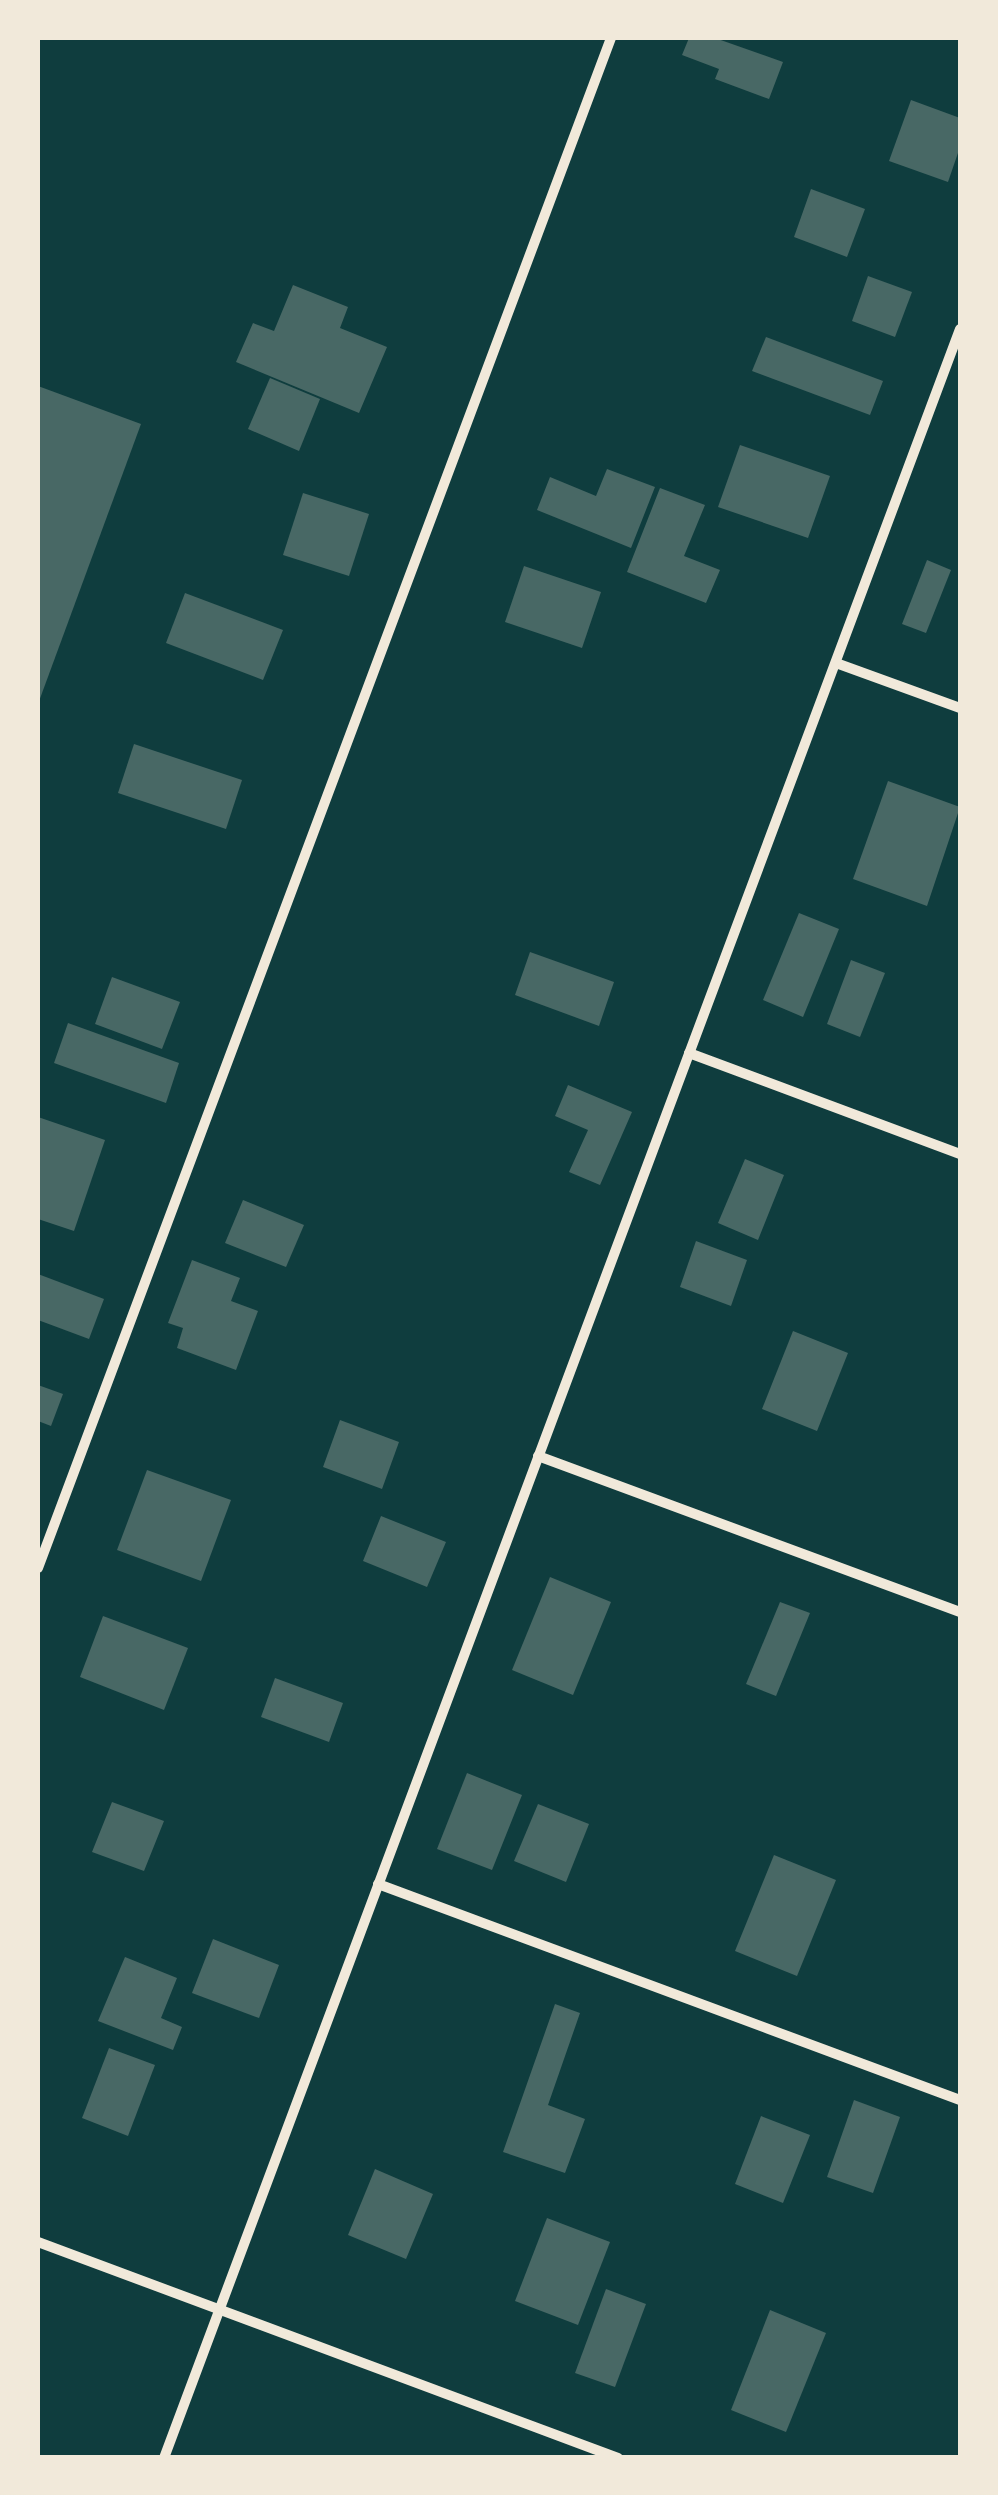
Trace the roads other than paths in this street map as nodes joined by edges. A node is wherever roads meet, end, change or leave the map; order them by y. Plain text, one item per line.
1 (611, 38) edge
2 (960, 329) edge
3 (836, 662) junction
4 (960, 708) edge
5 (689, 1053) junction
6 (960, 1154) edge
7 (538, 1456) junction
8 (38, 1568) edge
9 (960, 1612) edge
10 (378, 1884) junction
11 (960, 2100) edge
12 (38, 2242) edge
13 (219, 2310) junction
14 (164, 2458) edge
15 (618, 2458) edge

1 - 8 street
2 - 3 street
3 - 4 street
3 - 5 street
5 - 6 street
5 - 7 street
7 - 9 street
7 - 10 street
10 - 11 street
10 - 13 street
12 - 13 street
13 - 14 street
13 - 15 street

